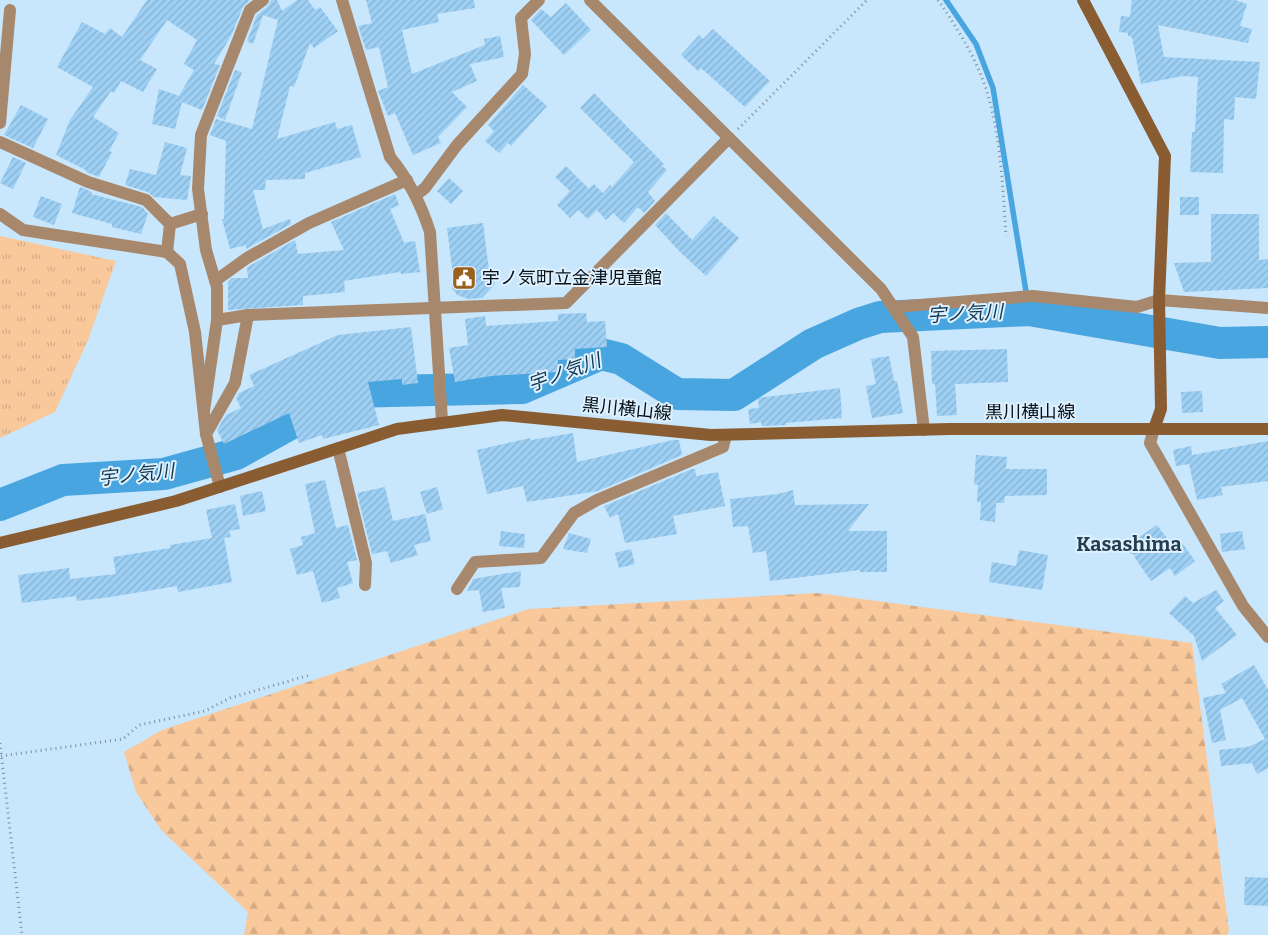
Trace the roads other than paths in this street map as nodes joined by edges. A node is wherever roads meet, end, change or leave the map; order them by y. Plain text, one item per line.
1 (264, 0) edge
2 (342, 0) edge
3 (539, 0) edge
4 (590, 0) edge
5 (1083, 0) edge
6 (10, 10) dead end
7 (4, 46) edge
8 (0, 123) edge
9 (729, 138) junction
10 (0, 142) edge
11 (407, 180) junction
12 (416, 195) junction
13 (0, 214) edge
14 (202, 214) junction
15 (170, 224) junction
16 (167, 252) junction
17 (215, 281) junction
18 (1159, 300) junction
19 (895, 308) junction
20 (1268, 308) edge
21 (436, 309) junction
22 (248, 315) junction
23 (217, 320) junction
24 (204, 411) junction
25 (442, 421) junction
26 (1154, 429) junction
27 (1268, 429) edge
28 (924, 430) junction
29 (206, 434) junction
30 (726, 435) junction
31 (338, 448) junction
32 (219, 481) junction
33 (0, 543) edge
34 (365, 585) dead end
35 (457, 589) dead end
36 (1268, 637) edge

1 - 14 street
2 - 11 street
3 - 12 street
4 - 9 street
5 - 18 main road
6 - 7 street
7 - 8 street
9 - 19 street
9 - 21 street
10 - 15 street
11 - 12 street
11 - 17 street
12 - 21 street
13 - 16 street
14 - 15 street
14 - 17 street
15 - 16 street
16 - 24 street
17 - 23 street
18 - 19 street
18 - 20 street
18 - 26 main road
19 - 28 street
21 - 22 street
21 - 25 street
22 - 23 street
22 - 29 street
23 - 24 street
24 - 29 street
25 - 30 main road, 黒川横山線
25 - 31 main road, 黒川横山線
26 - 27 main road, 黒川横山線
26 - 28 main road, 黒川横山線
26 - 36 street
28 - 30 main road, 黒川横山線
29 - 32 street
30 - 35 street
31 - 32 main road, 黒川横山線
31 - 34 street
32 - 33 main road, 黒川横山線

